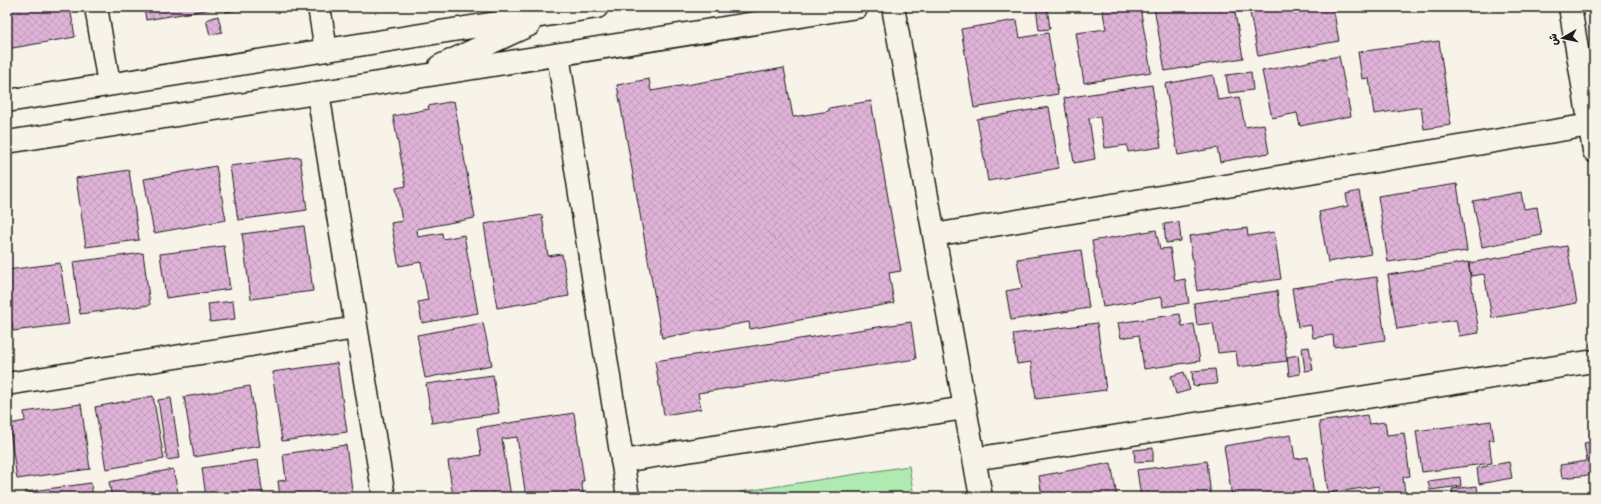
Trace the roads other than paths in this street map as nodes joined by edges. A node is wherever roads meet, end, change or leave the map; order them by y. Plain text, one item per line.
1 (96, 7) edge
2 (319, 7) edge
3 (597, 7) edge
4 (857, 7) edge
5 (893, 7) edge
6 (1570, 7) edge
7 (551, 11) edge
8 (326, 50) junction
9 (558, 55) junction
10 (418, 77) junction
11 (109, 84) junction
12 (318, 93) junction
13 (7, 101) edge
14 (1590, 125) junction
15 (7, 142) edge
16 (1594, 151) edge
17 (934, 234) junction
18 (356, 328) junction
19 (1594, 361) edge
20 (7, 384) edge
21 (965, 408) junction
22 (974, 458) junction
23 (622, 461) junction
24 (384, 497) edge
25 (628, 497) edge
26 (981, 497) edge

1 - 11 street
2 - 8 street
3 - 7 street
4 - 9 street
5 - 17 street
6 - 14 street
7 - 8 street
7 - 10 street
8 - 11 street
9 - 10 street
9 - 23 street
10 - 12 street
11 - 13 street
12 - 15 street
12 - 18 street
14 - 16 street
14 - 17 street
17 - 21 street
18 - 20 street
18 - 24 street
19 - 22 street
21 - 22 street
21 - 23 street
22 - 26 street
23 - 25 street

